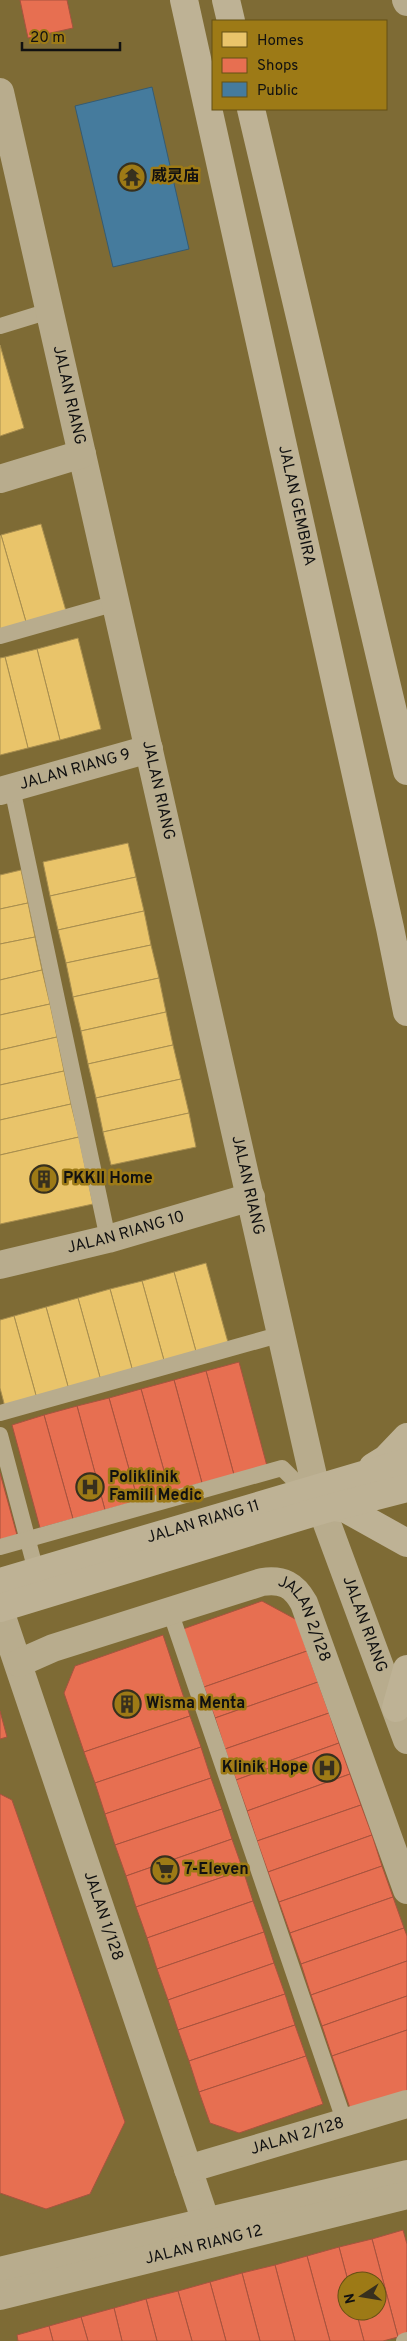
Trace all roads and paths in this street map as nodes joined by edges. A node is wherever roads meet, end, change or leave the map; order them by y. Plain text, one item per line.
1 (184, 0) edge
2 (226, 0) edge
3 (230, 20) edge
4 (0, 92) edge
5 (251, 110) edge
6 (9, 174) edge
7 (49, 311) junction
8 (0, 326) edge
9 (82, 454) junction
10 (0, 479) edge
11 (116, 603) junction
12 (0, 636) edge
13 (149, 749) junction
14 (407, 770) edge
15 (6, 789) edge
16 (407, 1012) edge
17 (251, 1197) junction
18 (108, 1239) junction
19 (0, 1265) edge
20 (282, 1334) junction
21 (0, 1413) edge
22 (0, 1436) edge
23 (407, 1437) edge
24 (407, 1462) edge
25 (359, 1477) junction
26 (407, 1488) edge
27 (320, 1500) junction
28 (26, 1539) junction
29 (407, 1544) edge
30 (0, 1547) edge
31 (36, 1571) junction
32 (0, 1582) edge
33 (0, 1609) edge
34 (170, 1612) junction
35 (19, 1663) junction
36 (407, 1669) edge
37 (396, 1708) junction
38 (407, 1740) edge
39 (407, 1890) edge
40 (407, 2104) edge
41 (345, 2123) junction
42 (188, 2169) junction
43 (407, 2174) edge
44 (407, 2195) edge
45 (206, 2222) junction
46 (0, 2271) edge
47 (0, 2296) edge

1 - 16 main road, JALAN GEMBIRA
2 - 3 main road
4 - 6 street, JALAN RIANG
5 - 14 main road
6 - 7 street, JALAN RIANG
7 - 8 lane
7 - 9 street, JALAN RIANG
9 - 10 street
9 - 11 street, JALAN RIANG
11 - 12 lane
11 - 13 street, JALAN RIANG
13 - 15 street, JALAN RIANG 9
13 - 17 street, JALAN RIANG
15 - 18 lane
17 - 18 street, JALAN RIANG 10
17 - 20 street, JALAN RIANG
18 - 19 street, JALAN RIANG 10
20 - 21 lane
20 - 27 street, JALAN RIANG
22 - 28 lane
23 - 25 main road
24 - 25 main road, JALAN RIANG 11
25 - 27 main road, JALAN RIANG 11
26 - 27 main road, JALAN RIANG 11
27 - 28 lane
27 - 29 main road
27 - 31 main road, JALAN RIANG 11
27 - 33 main road, JALAN RIANG 11
27 - 37 street, JALAN RIANG
28 - 30 lane
28 - 31 lane
31 - 32 main road, JALAN RIANG 11
33 - 35 street, JALAN 1/128
34 - 35 street, JALAN 2/128
34 - 39 street, JALAN 2/128
34 - 41 lane
35 - 42 street, JALAN 1/128
36 - 37 main road
37 - 38 street, JALAN RIANG
40 - 41 street, JALAN 2/128
41 - 42 street, JALAN 2/128
42 - 45 street, JALAN 1/128
43 - 45 street, JALAN RIANG 12
44 - 47 street, JALAN RIANG 12
45 - 46 street, JALAN RIANG 12

